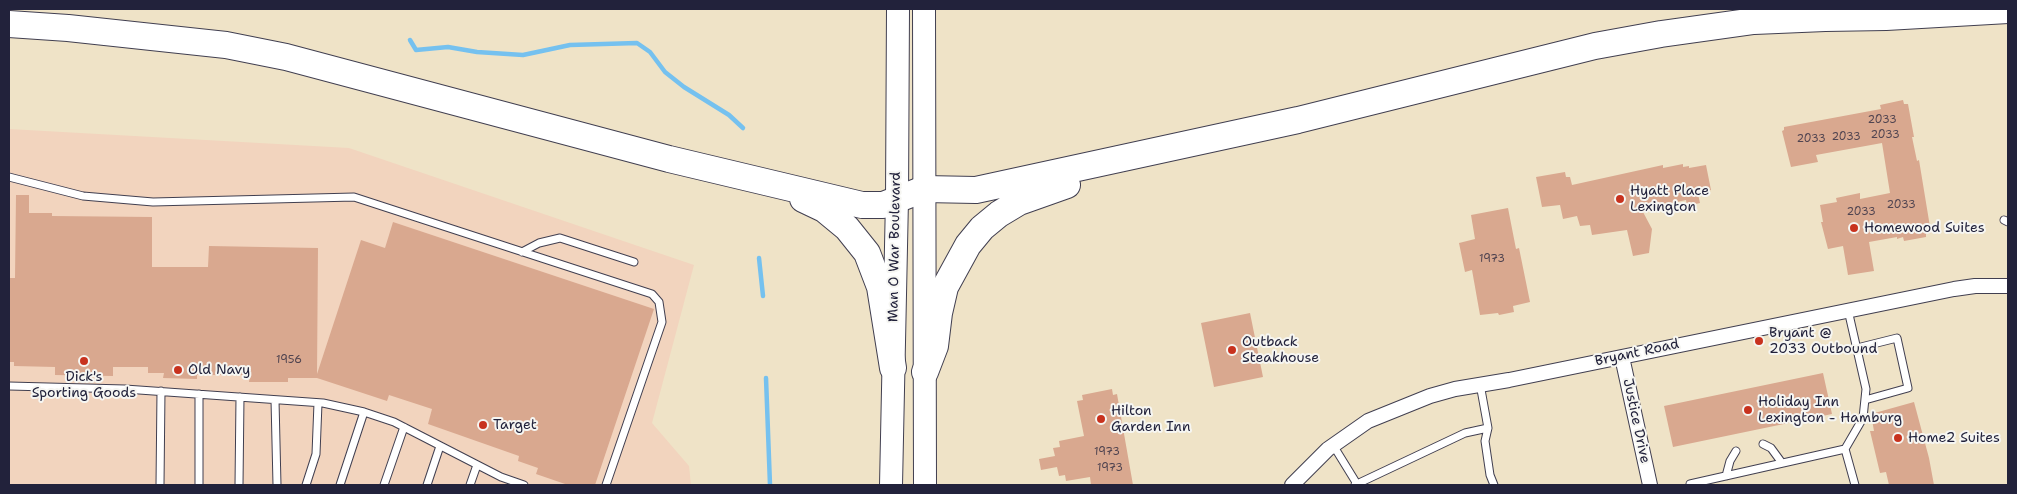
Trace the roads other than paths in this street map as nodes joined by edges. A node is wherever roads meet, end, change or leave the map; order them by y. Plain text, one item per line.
1 (898, 9) edge
2 (924, 9) edge
3 (2008, 10) edge
4 (9, 24) edge
5 (1269, 126) junction
6 (9, 177) edge
7 (749, 178) junction
8 (924, 189) junction
9 (897, 200) junction
10 (522, 252) junction
11 (634, 262) dead end
12 (2008, 286) edge
13 (1848, 310) junction
14 (1857, 348) junction
15 (1622, 357) junction
16 (893, 368) junction
17 (925, 372) junction
18 (1480, 384) junction
19 (9, 386) edge
20 (161, 392) junction
21 (200, 394) junction
22 (240, 397) junction
23 (275, 400) junction
24 (1865, 400) junction
25 (318, 403) junction
26 (364, 412) junction
27 (404, 427) junction
28 (1488, 428) junction
29 (1763, 444) dead end
30 (1333, 445) junction
31 (440, 446) junction
32 (1845, 449) junction
33 (1736, 451) dead end
34 (1782, 463) junction
35 (477, 465) junction
36 (1726, 476) junction
37 (513, 483) edge
38 (160, 485) edge
39 (199, 485) edge
40 (239, 485) edge
41 (277, 485) edge
42 (306, 485) edge
43 (340, 485) edge
44 (384, 485) edge
45 (427, 485) edge
46 (470, 485) edge
47 (524, 485) edge
48 (606, 485) edge
49 (891, 485) edge
50 (925, 485) edge
51 (1292, 485) edge
52 (1357, 485) edge
53 (1494, 485) edge
54 (1650, 485) edge
55 (1689, 485) edge
56 (1855, 485) edge

1 - 9 main road, Man O War Boulevard
2 - 8 main road, Man O War Boulevard
3 - 5 highway
4 - 7 highway
5 - 8 highway
5 - 17 highway
6 - 10 lane
7 - 9 highway
7 - 16 highway
8 - 9 highway
8 - 17 main road, Man O War Boulevard
9 - 16 main road, Man O War Boulevard
10 - 11 lane
10 - 48 lane
12 - 13 street, Bryant Road
13 - 14 lane
13 - 15 street, Bryant Road
14 - 24 lane
14 - 24 lane
15 - 18 street, Bryant Road
15 - 54 street, Justice Drive
16 - 49 main road, Man O War Boulevard
17 - 50 main road, Man O War Boulevard
18 - 28 lane
18 - 30 street, Bryant Road
19 - 20 lane
20 - 21 lane
20 - 38 lane
21 - 22 lane
21 - 39 lane
22 - 23 lane
22 - 40 lane
23 - 25 lane
23 - 41 lane
24 - 32 lane
25 - 26 lane
25 - 42 lane
26 - 27 lane
26 - 43 lane
27 - 31 lane
27 - 44 lane
28 - 52 lane
28 - 53 lane
29 - 34 lane
30 - 51 street, Bryant Road
30 - 52 lane
31 - 35 lane
31 - 45 lane
32 - 34 lane
32 - 56 lane
33 - 36 lane
34 - 36 lane
35 - 37 lane
35 - 46 lane
36 - 55 lane
37 - 47 lane

